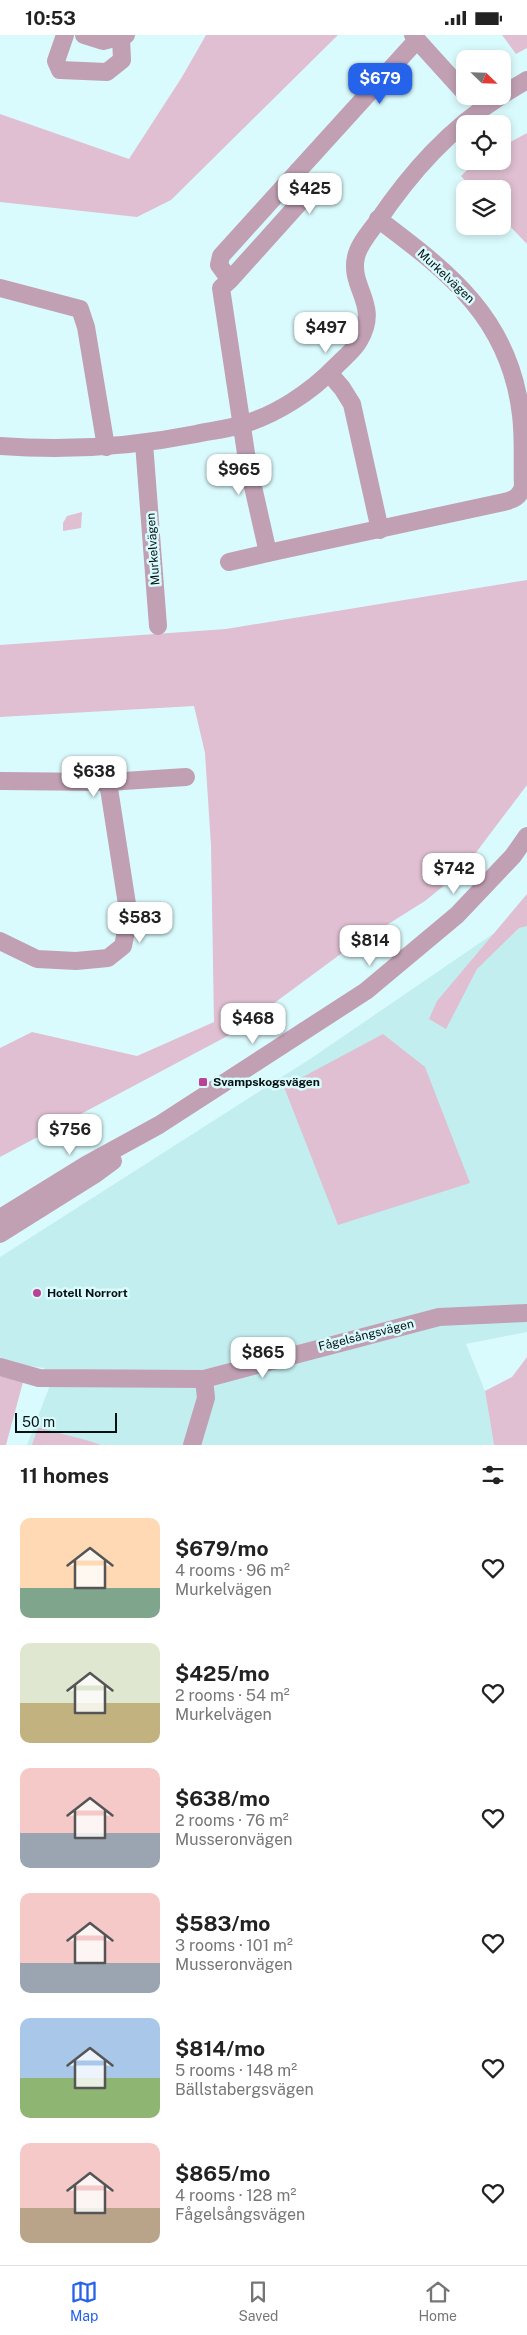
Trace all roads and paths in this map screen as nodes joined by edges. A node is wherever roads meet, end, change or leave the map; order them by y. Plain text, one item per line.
1 (65, 35) edge
2 (84, 35) edge
3 (124, 36) edge
4 (415, 38) edge
5 (527, 80) edge
6 (456, 83) edge
7 (511, 90) edge
8 (475, 105) edge
9 (487, 105) edge
10 (479, 110) junction
11 (378, 219) junction
12 (0, 288) edge
13 (329, 373) junction
14 (241, 425) junction
15 (144, 443) junction
16 (0, 446) edge
17 (106, 447) junction
18 (380, 530) junction
19 (268, 553) junction
20 (229, 562) dead end
21 (158, 626) dead end
22 (186, 777) dead end
23 (0, 781) edge
24 (108, 782) junction
25 (527, 836) edge
26 (0, 941) edge
27 (159, 1125) junction
28 (0, 1218) edge
29 (0, 1234) edge
30 (527, 1313) edge
31 (0, 1367) edge
32 (204, 1379) junction
33 (192, 1445) edge

1 - 3 street
2 - 3 street
4 - 6 street
4 - 14 street
5 - 7 street
8 - 10 street
9 - 10 street
10 - 11 street
11 - 13 street
11 - 18 street, Murkelvägen
12 - 17 street
13 - 14 street
13 - 18 street
14 - 15 street
14 - 19 street
15 - 17 street
15 - 21 street, Murkelvägen
16 - 17 street
18 - 19 street, Murkelvägen
19 - 20 street, Murkelvägen
22 - 24 street
23 - 24 street
24 - 26 street
25 - 27 street
27 - 28 street
27 - 29 street
30 - 32 street, Fågelsångsvägen
31 - 32 street, Fågelsångsvägen
32 - 33 street

